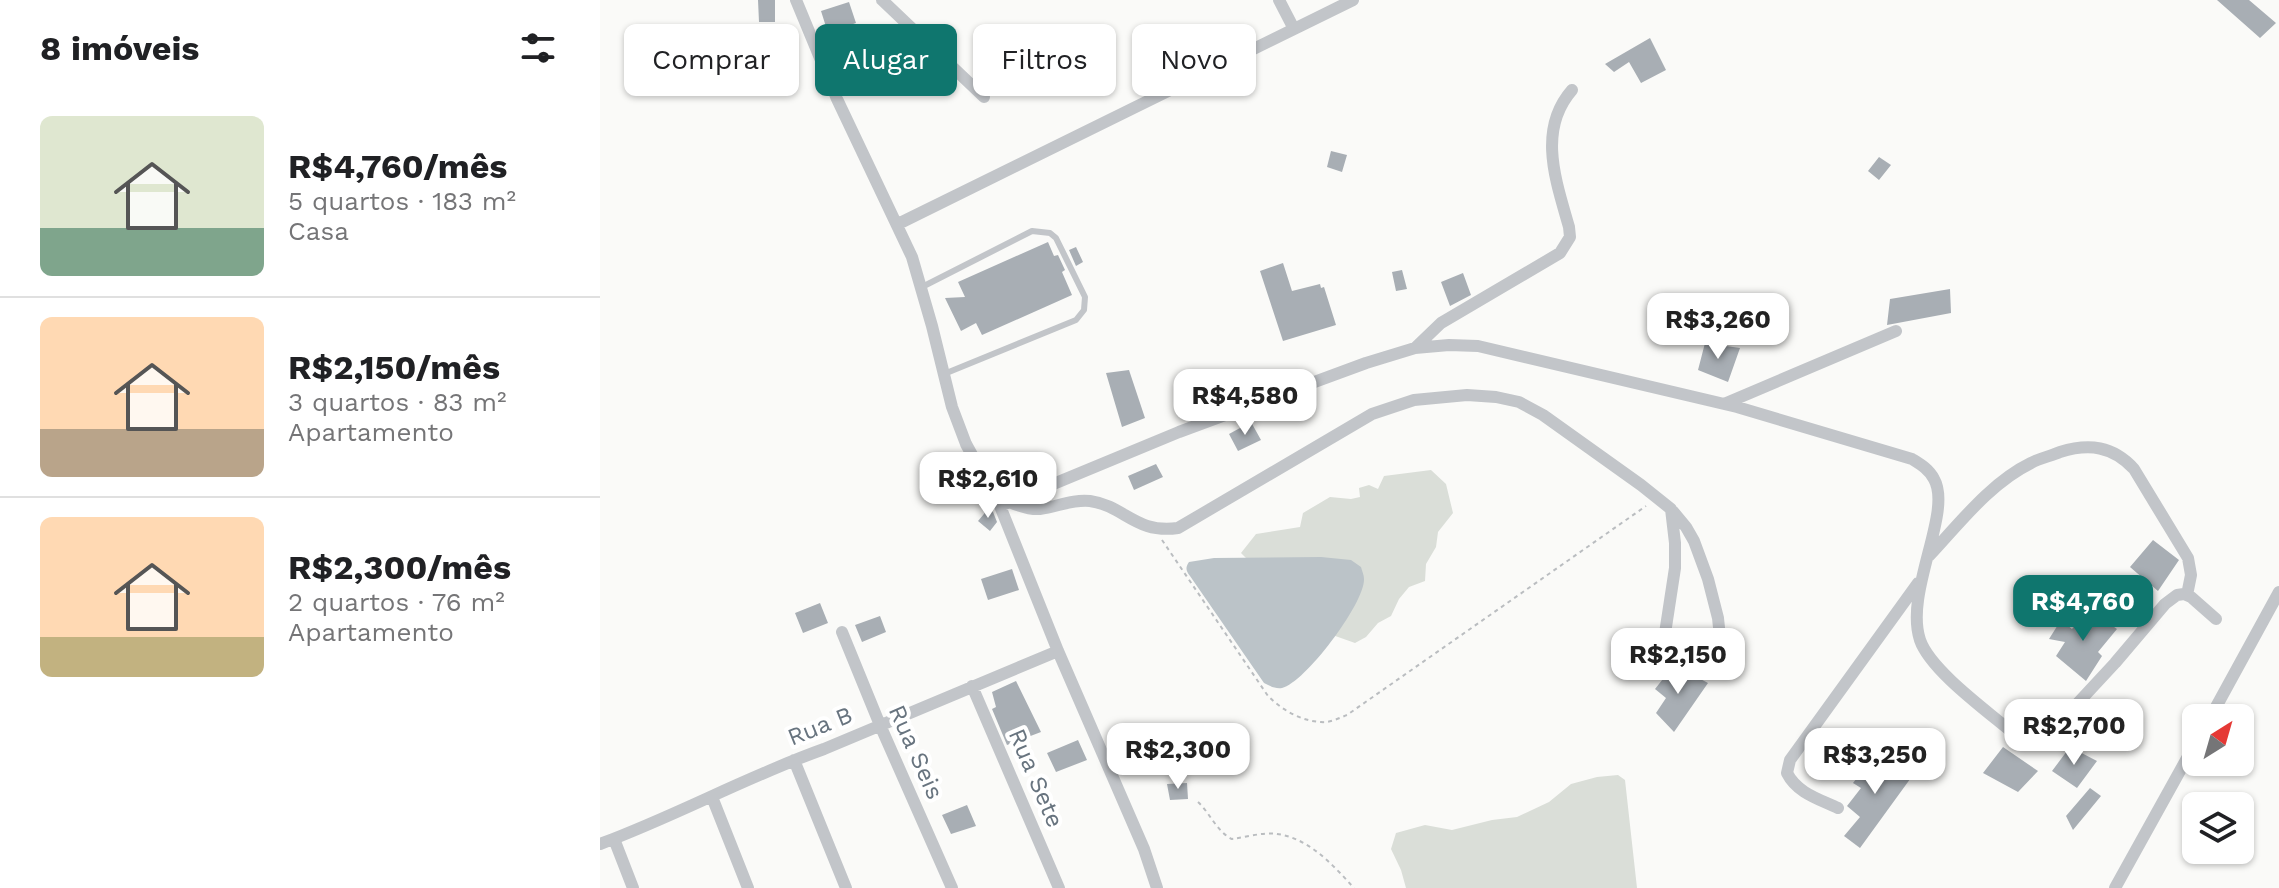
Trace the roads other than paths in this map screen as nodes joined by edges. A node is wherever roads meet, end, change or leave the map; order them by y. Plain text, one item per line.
1 (796, 0) edge
2 (882, 0) edge
3 (1279, 0) edge
4 (1353, 0) edge
5 (1294, 29) junction
6 (1572, 90) dead end
7 (984, 97) dead end
8 (898, 224) junction
9 (922, 287) junction
10 (1896, 331) dead end
11 (1415, 348) junction
12 (944, 374) junction
13 (1724, 404) junction
14 (1005, 504) junction
15 (1671, 509) junction
16 (1927, 558) junction
17 (1922, 577) junction
18 (2279, 592) edge
19 (2187, 595) junction
20 (2216, 619) dead end
21 (842, 632) dead end
22 (1058, 651) junction
23 (1662, 653) dead end
24 (1723, 666) dead end
25 (972, 686) junction
26 (2218, 704) edge
27 (880, 725) junction
28 (794, 760) junction
29 (2182, 767) edge
30 (712, 797) junction
31 (1838, 808) dead end
32 (614, 839) junction
33 (600, 844) edge
34 (633, 888) edge
35 (748, 888) edge
36 (846, 888) edge
37 (952, 888) edge
38 (1059, 888) edge
39 (1157, 888) edge
40 (2115, 888) edge

1 - 8 street
2 - 7 street
3 - 5 street
4 - 5 street
5 - 8 street
6 - 11 street
8 - 9 street
9 - 12 street
9 - 12 lane
10 - 13 street
11 - 13 street
11 - 14 street
12 - 14 street
13 - 16 street
14 - 15 street
14 - 22 street
15 - 23 street
15 - 24 street
16 - 17 street
16 - 19 street
17 - 19 street
17 - 31 street
18 - 26 street
19 - 20 street
21 - 27 street, Rua Seis
22 - 25 street, Rua B
22 - 39 street
25 - 27 street, Rua B
25 - 38 street, Rua Sete
27 - 28 street, Rua B
27 - 37 street, Rua Seis
28 - 30 street, Rua B
28 - 36 street
29 - 40 street
30 - 32 street, Rua B
30 - 35 street
32 - 33 street, Rua B
32 - 34 street

